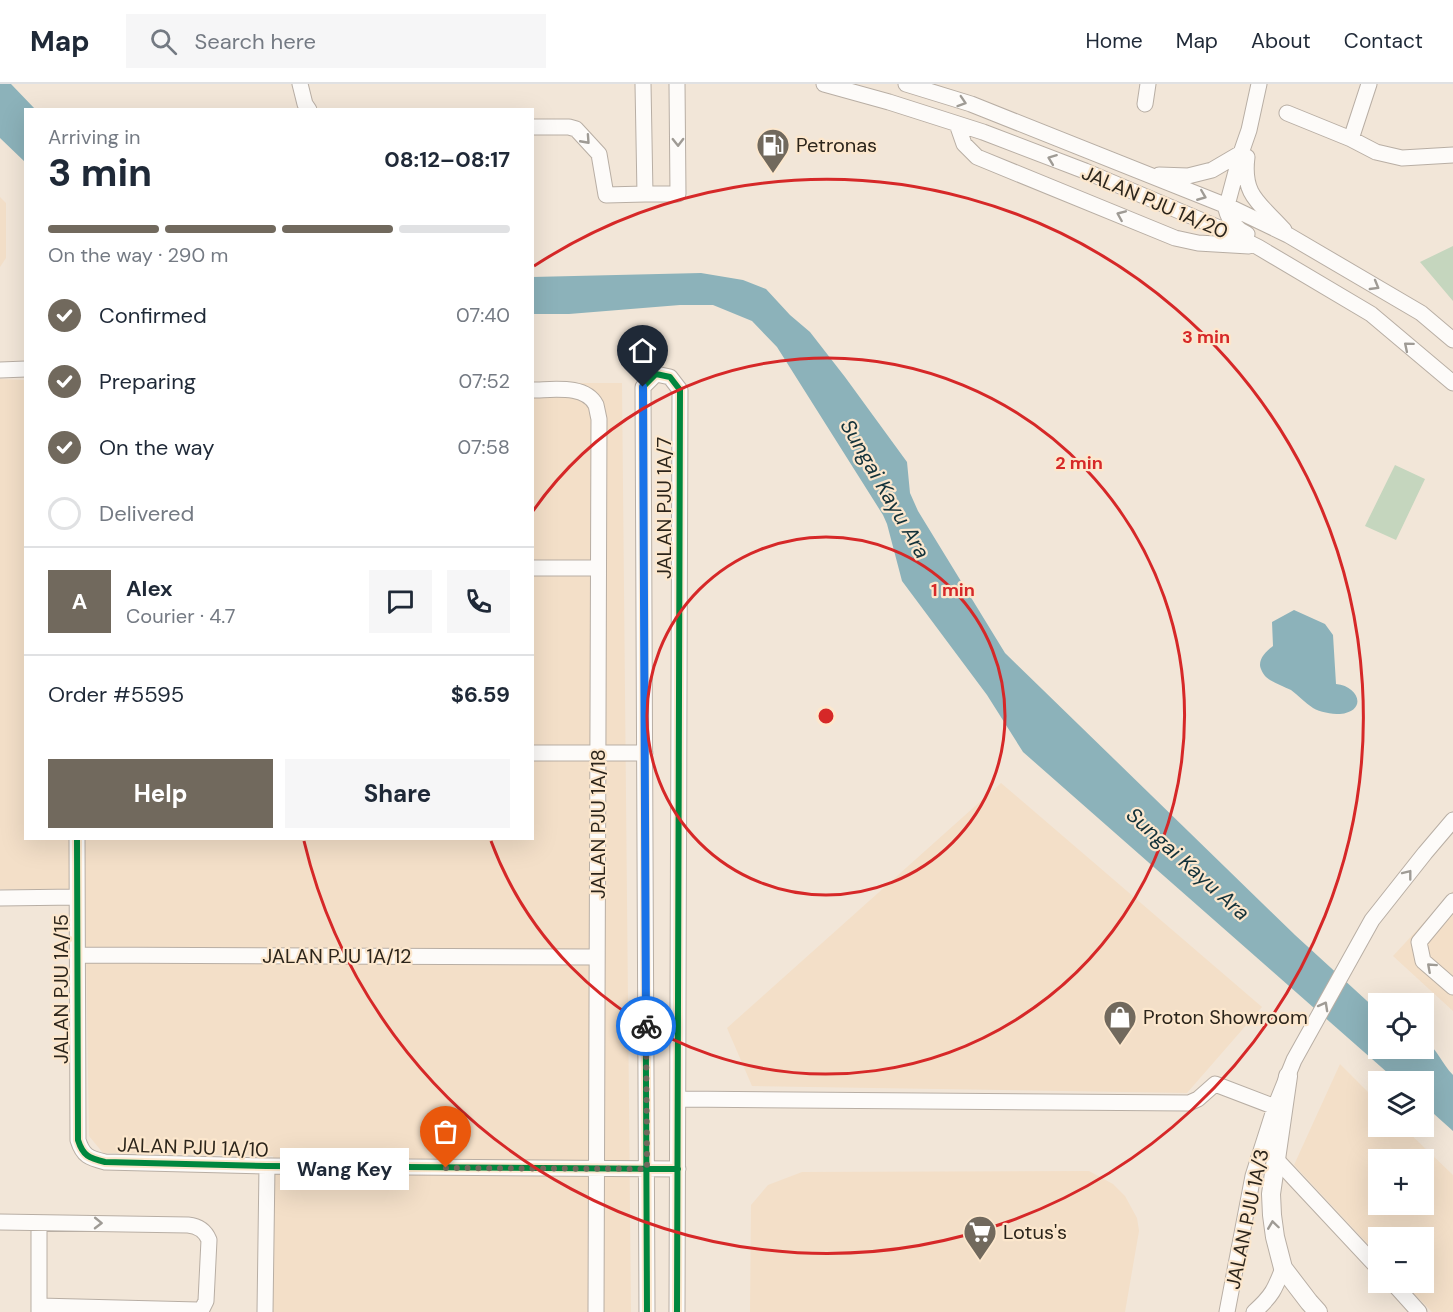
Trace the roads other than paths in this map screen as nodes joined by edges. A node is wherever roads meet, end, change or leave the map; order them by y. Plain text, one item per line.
1 (300, 84) edge
2 (644, 84) edge
3 (677, 84) edge
4 (824, 84) edge
5 (906, 84) edge
6 (1148, 84) edge
7 (1259, 84) edge
8 (1369, 84) edge
9 (1145, 104) dead end
10 (307, 108) edge
11 (1287, 113) dead end
12 (957, 124) junction
13 (534, 127) edge
14 (1249, 130) junction
15 (1351, 139) junction
16 (1241, 153) junction
17 (1453, 155) edge
18 (1150, 175) junction
19 (645, 194) junction
20 (1227, 206) junction
21 (1288, 236) junction
22 (1258, 247) junction
23 (1273, 255) junction
24 (1453, 340) edge
25 (24, 369) edge
26 (0, 370) edge
27 (1453, 384) edge
28 (534, 390) edge
29 (534, 568) edge
30 (598, 568) junction
31 (598, 752) junction
32 (534, 753) edge
33 (645, 753) junction
34 (1453, 820) edge
35 (77, 840) edge
36 (77, 897) junction
37 (0, 898) edge
38 (1453, 901) edge
39 (77, 955) junction
40 (597, 957) junction
41 (1453, 987) edge
42 (1288, 1076) joint
43 (679, 1099) junction
44 (1279, 1108) junction
45 (78, 1140) joint
46 (1276, 1159) junction
47 (267, 1166) junction
48 (597, 1168) junction
49 (647, 1169) junction
50 (678, 1169) junction
51 (0, 1222) edge
52 (39, 1223) junction
53 (1368, 1257) edge
54 (1283, 1268) junction
55 (1402, 1293) edge
56 (39, 1309) edge
57 (264, 1312) edge
58 (596, 1312) edge
59 (647, 1312) edge
60 (678, 1312) edge
61 (1227, 1312) edge
62 (1254, 1312) edge
63 (1318, 1312) edge
64 (1419, 1312) edge

1 - 10 street
2 - 19 street
3 -> 19 street
4 - 12 street, JALAN PJU 1A/20
5 -> 18 street, JALAN PJU 1A/20
6 - 9 street
7 - 14 street
8 - 15 street
11 - 15 street
22 -> 12 street, JALAN PJU 1A/20
22 -> 12 street
13 -> 19 street
14 - 16 street
14 - 21 street
15 - 17 street
16 - 18 street
16 - 20 street
18 -> 20 street, JALAN PJU 1A/20
20 - 21 street, JALAN PJU 1A/20
20 - 23 street
21 -> 24 street, JALAN PJU 1A/20
22 - 23 street, JALAN PJU 1A/20
27 -> 23 street, JALAN PJU 1A/20
25 - 26 street
28 - 30 street, JALAN PJU 1A/18
29 - 30 street
30 - 31 street, JALAN PJU 1A/18
31 - 32 street
31 - 33 street
31 - 40 street, JALAN PJU 1A/18
33 - 43 street, JALAN PJU 1A/7
33 - 49 street, JALAN PJU 1A/7
42 -> 34 street
35 - 36 street, JALAN PJU 1A/15
36 - 37 street
36 - 39 street, JALAN PJU 1A/15
41 -> 38 street
39 - 40 street, JALAN PJU 1A/12
39 - 45 street, JALAN PJU 1A/15
40 - 48 street, JALAN PJU 1A/18
42 - 44 main road
43 - 44 street
43 - 50 street, JALAN PJU 1A/7
44 - 46 main road
44 - 61 street, JALAN PJU 1A/3
45 - 47 street, JALAN PJU 1A/10
46 - 53 street, JALAN PJU 1A/3
54 -> 46 main road
47 - 48 street, JALAN PJU 1A/10
47 - 57 street
48 - 49 street, JALAN PJU 1A/10
48 - 58 street, JALAN PJU 1A/18
49 - 50 street, JALAN PJU 1A/10
49 - 59 street, JALAN PJU 1A/7
50 - 60 street, JALAN PJU 1A/7
51 - 52 street
52 - 56 street
52 -> 56 street
54 - 62 street
54 - 63 main road
55 - 64 street

